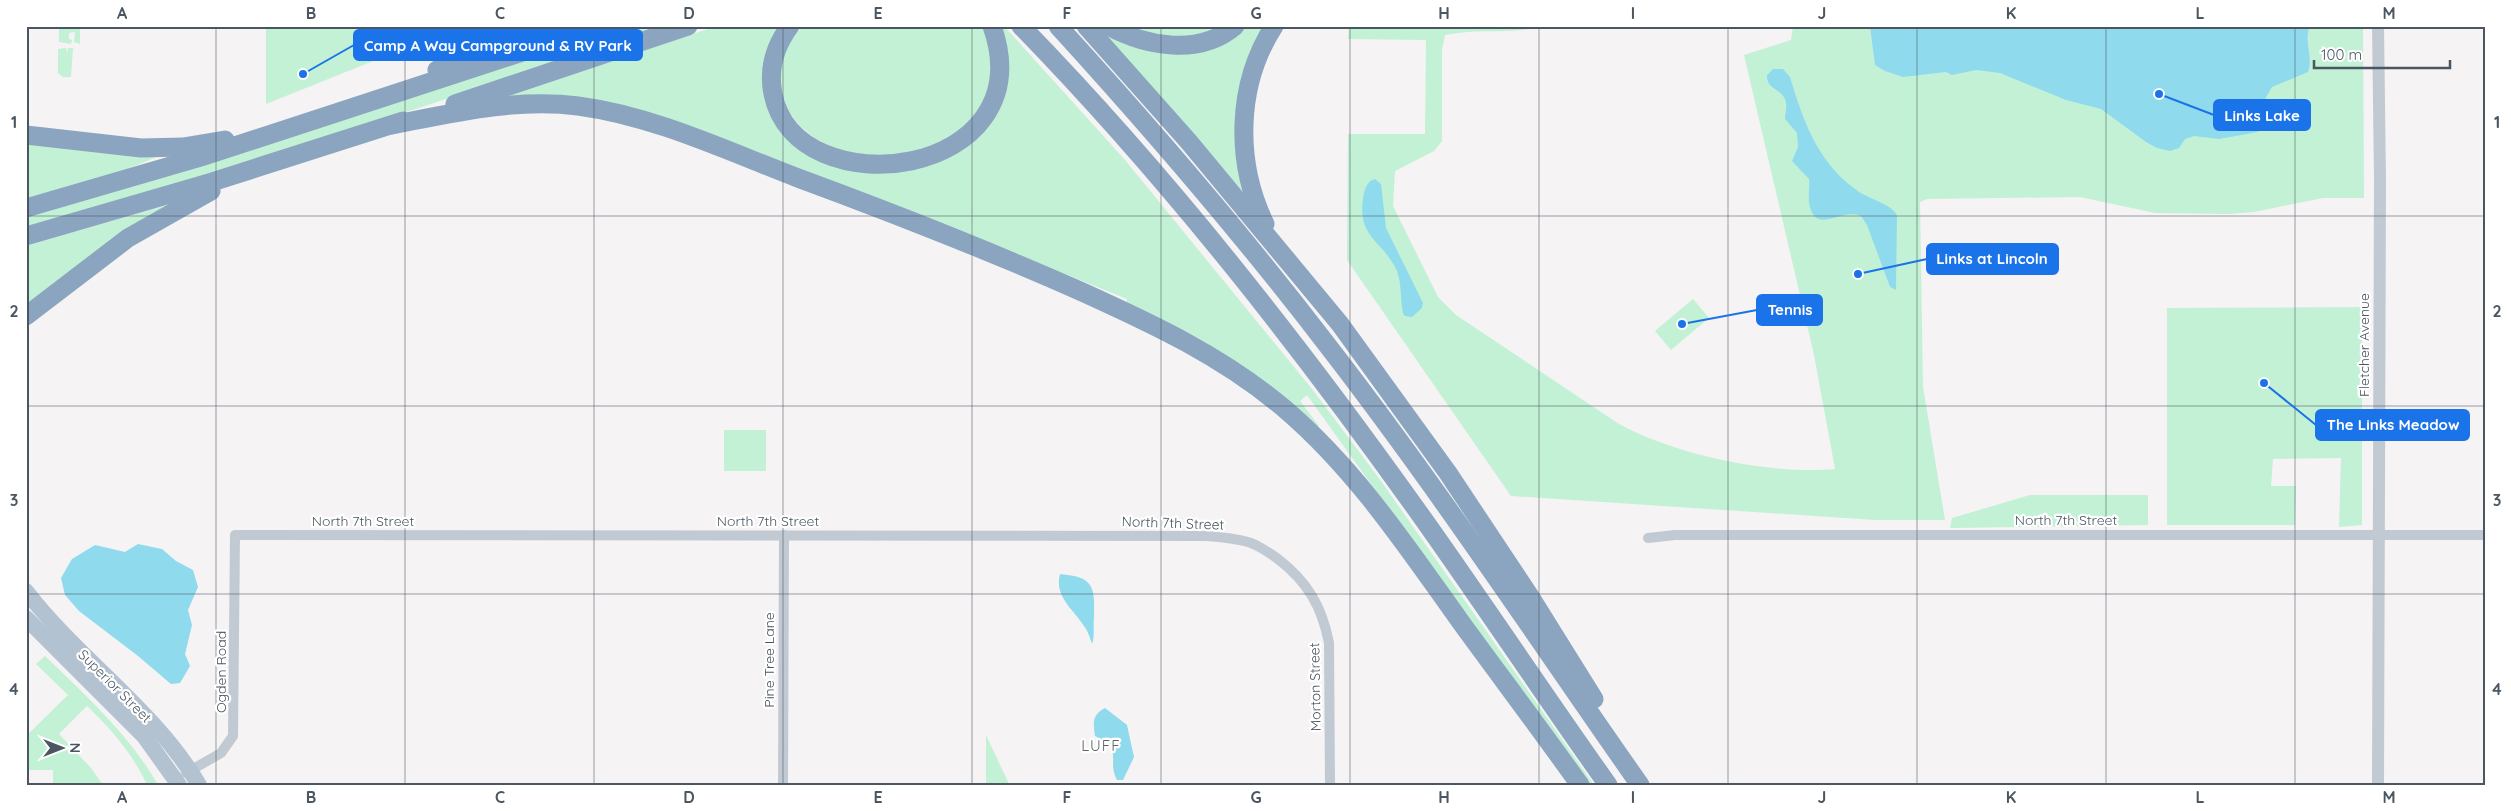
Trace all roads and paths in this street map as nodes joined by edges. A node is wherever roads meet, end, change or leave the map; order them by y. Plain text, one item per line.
1 (508, 26) edge
2 (602, 26) edge
3 (688, 26) edge
4 (790, 26) edge
5 (992, 26) edge
6 (1021, 26) edge
7 (1058, 26) edge
8 (1086, 26) edge
9 (1108, 26) edge
10 (1235, 26) edge
11 (1274, 26) edge
12 (2378, 26) edge
13 (382, 98) junction
14 (392, 125) junction
15 (285, 130) junction
16 (26, 135) edge
17 (281, 161) junction
18 (26, 208) edge
19 (26, 236) edge
20 (1274, 243) junction
21 (26, 316) edge
22 (235, 535) joint
23 (784, 535) junction
24 (2379, 535) junction
25 (2485, 536) edge
26 (1648, 538) dead end
27 (1292, 570) joint
28 (26, 591) edge
29 (26, 618) edge
30 (190, 770) junction
31 (177, 782) edge
32 (199, 785) edge
33 (783, 785) edge
34 (1330, 785) edge
35 (1580, 785) edge
36 (1608, 785) edge
37 (1640, 785) edge
38 (1646, 785) edge
39 (2378, 785) edge

1 - 13 highway
2 - 13 highway
3 - 14 highway
4 - 5 highway
6 - 36 highway
7 - 37 highway
8 - 20 highway
9 - 10 highway
11 - 20 highway
12 - 24 street, Fletcher Avenue
13 - 15 highway
14 - 17 highway
14 - 35 highway
15 - 16 highway
15 - 18 highway
17 - 19 highway
17 - 21 highway
20 - 38 highway
22 - 23 street, North 7th Street
22 - 30 street, Ogden Road
23 - 27 street, North 7th Street
23 - 33 street, Pine Tree Lane
24 - 25 street, North 7th Street
24 - 26 street, North 7th Street
24 - 39 street, Fletcher Avenue
27 - 34 street, Morton Street
28 - 30 main road, Superior Street
29 - 31 main road, Superior Street
30 - 31 street, Ogden Road
30 - 32 main road, Superior Street

